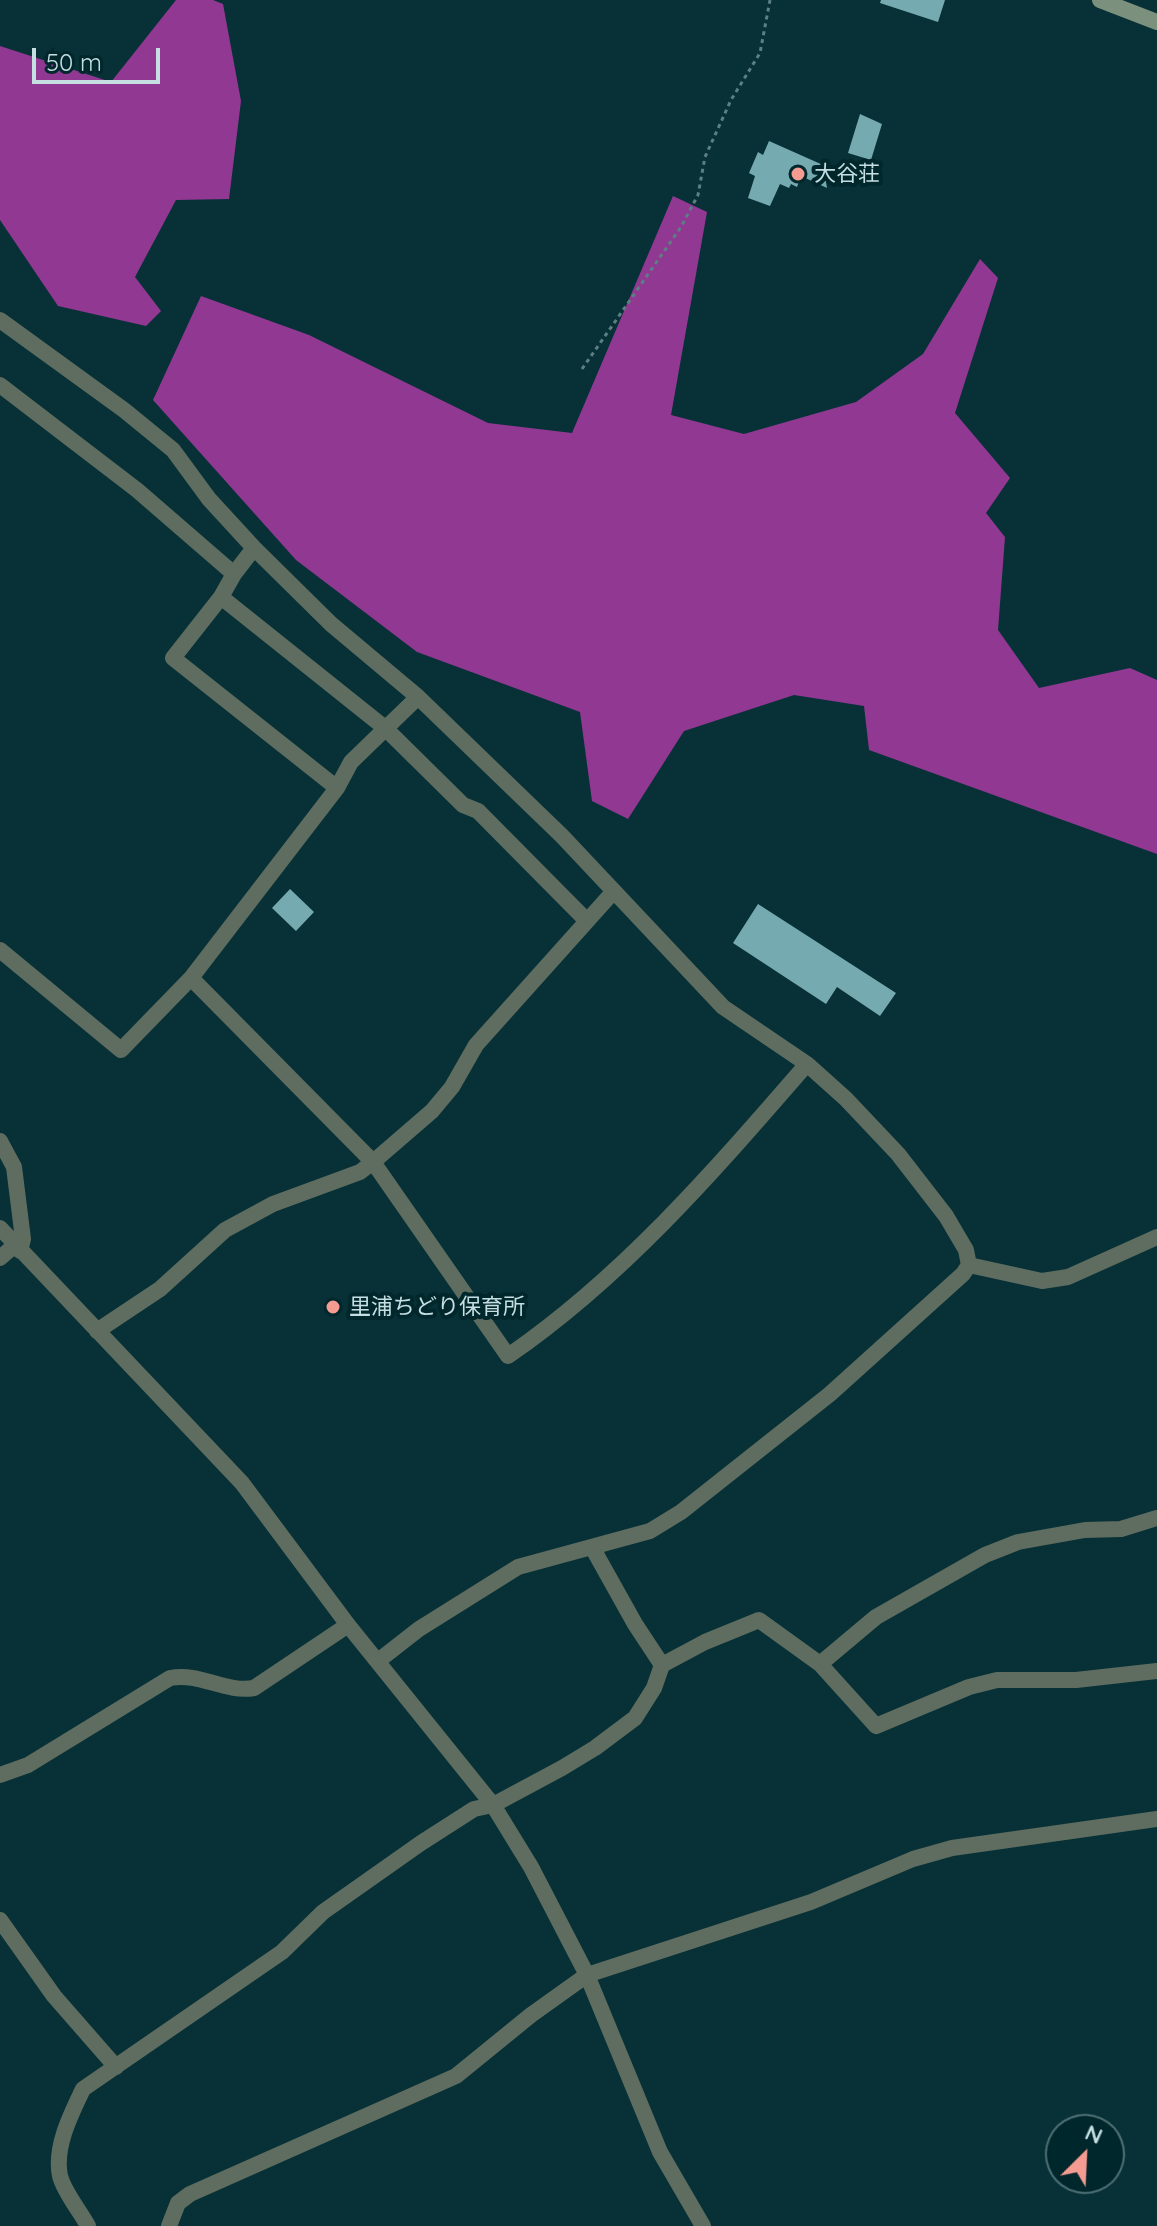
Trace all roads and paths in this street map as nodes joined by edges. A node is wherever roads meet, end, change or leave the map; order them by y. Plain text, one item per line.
1 (770, 0) edge
2 (1100, 0) edge
3 (1157, 22) edge
4 (0, 320) edge
5 (582, 369) dead end
6 (0, 385) edge
7 (254, 548) junction
8 (234, 574) junction
9 (221, 597) junction
10 (418, 697) junction
11 (385, 728) junction
12 (337, 788) junction
13 (614, 891) junction
14 (586, 920) junction
15 (0, 950) edge
16 (191, 978) junction
17 (807, 1064) junction
18 (0, 1141) edge
19 (373, 1162) junction
20 (0, 1228) edge
21 (1157, 1237) edge
22 (18, 1248) junction
23 (0, 1258) edge
24 (969, 1265) junction
25 (97, 1331) junction
26 (1157, 1518) edge
27 (592, 1547) junction
28 (348, 1625) junction
29 (378, 1661) junction
30 (820, 1664) junction
31 (662, 1665) junction
32 (1157, 1671) edge
33 (0, 1775) edge
34 (493, 1805) junction
35 (1157, 1819) edge
36 (0, 1920) edge
37 (587, 1975) junction
38 (116, 2067) junction
39 (88, 2226) edge
40 (169, 2226) edge
41 (703, 2226) edge

1 - 5 path
2 - 3 main road
4 - 7 street
6 - 8 street
7 - 8 street
7 - 10 street
8 - 9 street
9 - 11 street
9 - 12 street
10 - 11 street
10 - 13 street
11 - 12 street
11 - 14 street
12 - 16 street
13 - 14 street
13 - 17 street
14 - 19 street
15 - 16 street
16 - 19 street
17 - 19 street
17 - 24 street
18 - 22 street
19 - 25 street
20 - 22 street
21 - 24 street
22 - 23 street
22 - 25 street
24 - 27 street
25 - 28 street
26 - 30 street
27 - 29 street
27 - 31 street
28 - 29 street
28 - 33 street
29 - 34 street
30 - 31 street
30 - 32 street
31 - 34 street
34 - 37 street
34 - 38 street
35 - 37 street
36 - 38 street
37 - 40 street
37 - 41 street
38 - 39 street

